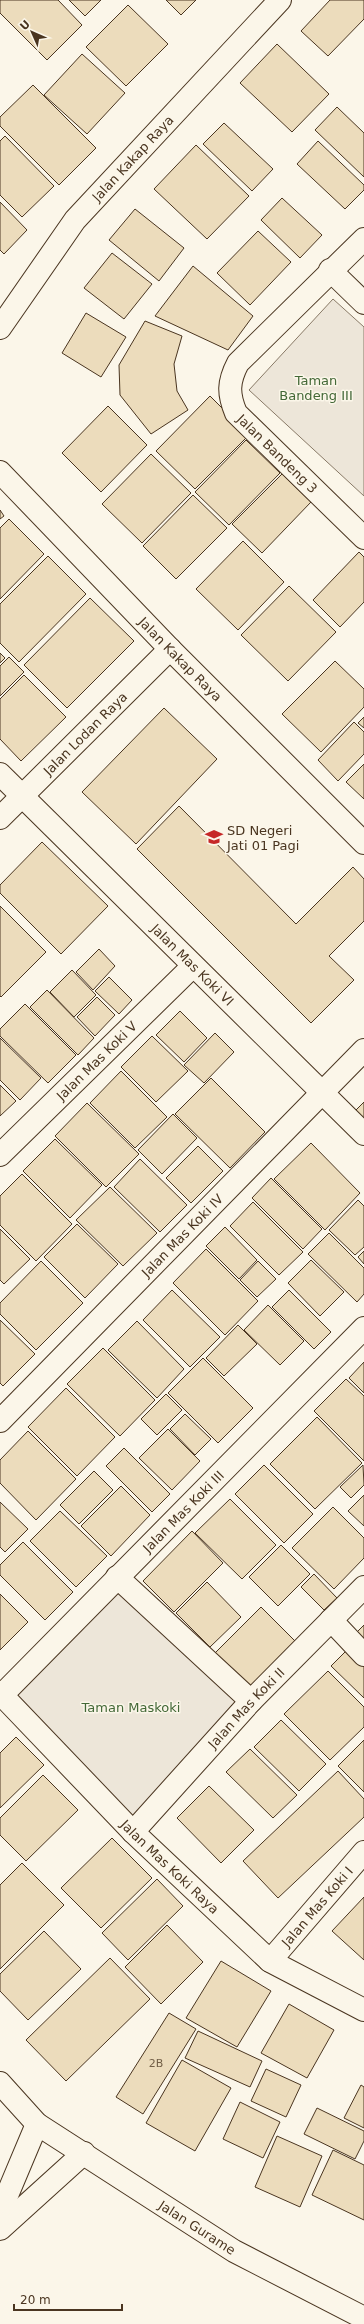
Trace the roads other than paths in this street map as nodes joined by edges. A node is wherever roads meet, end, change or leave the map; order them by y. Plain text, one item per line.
1 (280, 0) edge
2 (364, 239) edge
3 (330, 270) junction
4 (364, 303) edge
5 (0, 328) edge
6 (0, 472) edge
7 (364, 538) edge
8 (170, 649) junction
9 (0, 774) edge
10 (22, 795) junction
11 (0, 818) edge
12 (364, 843) edge
13 (194, 966) junction
14 (364, 1050) edge
15 (323, 1094) junction
16 (364, 1134) edge
17 (0, 1155) edge
18 (364, 1328) edge
19 (0, 1421) edge
20 (117, 1577) junction
21 (364, 1587) edge
22 (331, 1620) junction
23 (364, 1655) edge
24 (1, 1694) edge
25 (251, 1701) junction
26 (133, 1832) junction
27 (364, 1852) edge
28 (270, 1961) junction
29 (364, 2010) edge
30 (0, 2083) edge
31 (37, 2124) junction
32 (84, 2153) junction
33 (0, 2212) edge
34 (0, 2229) edge
35 (364, 2318) edge

1 - 5 street, Jalan Kakap Raya
2 - 3 street, Jalan Bandeng 3
3 - 4 street
3 - 7 street, Jalan Bandeng 3
6 - 8 street, Jalan Kakap Raya
8 - 10 street, Jalan Lodan Raya
8 - 12 street, Jalan Kakap Raya
9 - 10 street, Jalan Mas Koki VI
10 - 11 street, Jalan Lodan Raya
10 - 13 street, Jalan Mas Koki VI
13 - 15 street, Jalan Mas Koki VI
13 - 17 street, Jalan Mas Koki V
14 - 15 street, Jalan Mas Koki IV
15 - 16 street, Jalan Mas Koki VI
15 - 19 street, Jalan Mas Koki IV
18 - 20 street, Jalan Mas Koki III
20 - 24 street, Jalan Mas Koki III
20 - 25 street
21 - 22 street, Jalan Mas Koki II
22 - 23 street
22 - 25 street, Jalan Mas Koki II
24 - 26 street, Jalan Mas Koki Raya
25 - 26 street, Jalan Mas Koki II
26 - 28 street, Jalan Mas Koki Raya
27 - 28 street, Jalan Mas Koki I
28 - 29 street, Jalan Mas Koki Raya
30 - 31 street, Jalan Gurame
31 - 32 street, Jalan Gurame
31 - 33 street
32 - 34 street
32 - 35 street, Jalan Gurame

